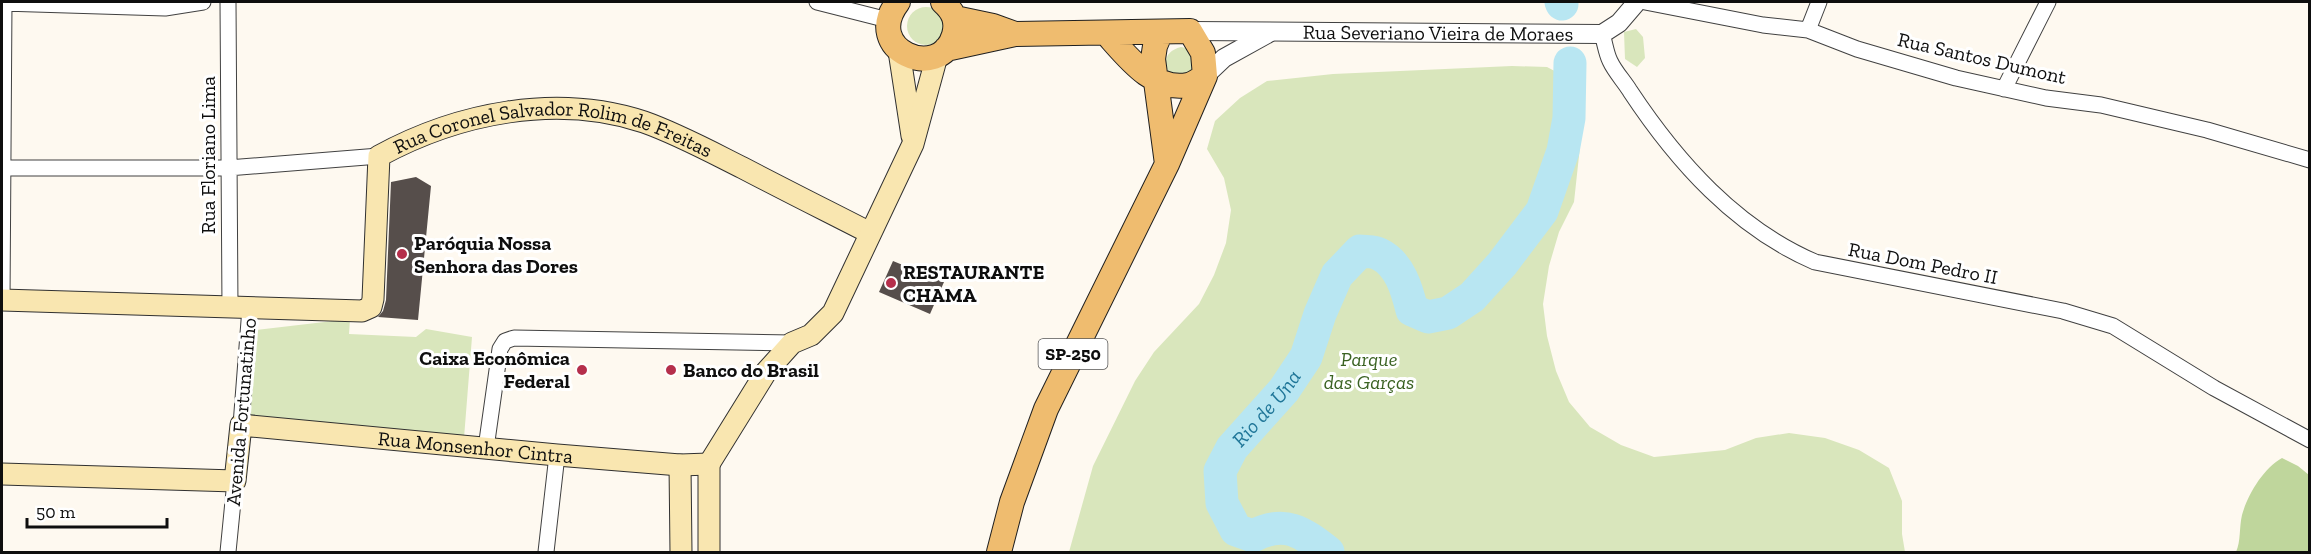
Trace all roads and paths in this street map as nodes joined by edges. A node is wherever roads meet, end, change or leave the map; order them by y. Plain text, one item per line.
1 (203, 2) edge
2 (228, 2) edge
3 (817, 2) edge
4 (1637, 2) edge
5 (1645, 2) edge
6 (1819, 2) edge
7 (2048, 2) edge
8 (3, 3) edge
9 (895, 6) edge
10 (950, 7) edge
11 (1274, 30) junction
12 (1808, 30) junction
13 (1190, 31) junction
14 (1161, 32) junction
15 (1106, 33) junction
16 (1015, 34) junction
17 (1602, 34) junction
18 (899, 51) junction
19 (942, 53) junction
20 (1205, 76) junction
21 (1156, 79) junction
22 (2004, 89) junction
23 (913, 144) junction
24 (379, 156) junction
25 (2310, 160) edge
26 (1167, 164) junction
27 (2, 168) edge
28 (228, 168) junction
29 (870, 232) junction
30 (2, 300) edge
31 (240, 308) junction
32 (792, 343) junction
33 (241, 425) junction
34 (2310, 441) edge
35 (486, 448) junction
36 (557, 455) junction
37 (709, 464) junction
38 (680, 465) junction
39 (2, 474) edge
40 (235, 481) junction
41 (228, 552) edge
42 (546, 552) edge
43 (681, 552) edge
44 (708, 552) edge
45 (999, 552) edge

1 - 8 street
2 - 28 street, Rua Floriano Lima
3 - 9 street
4 - 17 street
5 - 12 street, Rua Santos Dumont
6 - 12 street
7 - 22 street
8 - 27 street
9 - 18 main road
10 - 16 main road, Rua Severiano Vieira de Moraes
10 - 19 main road
11 - 13 street, Rua Severiano Vieira de Moraes
11 - 17 street, Rua Severiano Vieira de Moraes
11 - 20 street, Rua Severiano Vieira de Moraes
12 - 22 street, Rua Santos Dumont
13 - 14 main road, Rua Severiano Vieira de Moraes
13 - 20 main road
14 - 15 main road, Rua Severiano Vieira de Moraes
14 - 21 main road
15 - 16 main road, Rua Severiano Vieira de Moraes
15 - 21 main road, Rua Severiano Vieira de Moraes
16 - 19 main road, Rua Severiano Vieira de Moraes
17 - 34 street, Rua Dom Pedro II
18 - 19 main road, Rua Severiano Vieira de Moraes
18 - 23 main road
19 - 23 main road
20 - 21 main road, Rua Severiano Vieira de Moraes
20 - 26 main road, SP-250
21 - 26 main road
22 - 25 street, Rua Santos Dumont
23 - 29 main road
24 - 28 street, Rua Coronel Salvador Rolim de Freitas
24 - 29 main road, Rua Coronel Salvador Rolim de Freitas
24 - 31 main road
26 - 45 main road, SP-250
27 - 28 street, Rua Coronel Salvador Rolim de Freitas
27 - 30 street
28 - 31 street, Rua Floriano Lima
29 - 32 main road
30 - 31 main road
31 - 33 street, Avenida Fortunatinho
32 - 35 street
32 - 37 main road
33 - 35 main road, Rua Monsenhor Cintra
33 - 40 main road, Avenida Fortunatinho
35 - 36 main road, Rua Monsenhor Cintra
36 - 38 main road, Rua Monsenhor Cintra
36 - 42 street
37 - 38 main road, Rua Monsenhor Cintra
37 - 44 main road
38 - 43 main road
39 - 40 main road
40 - 41 street, Avenida Fortunatinho

